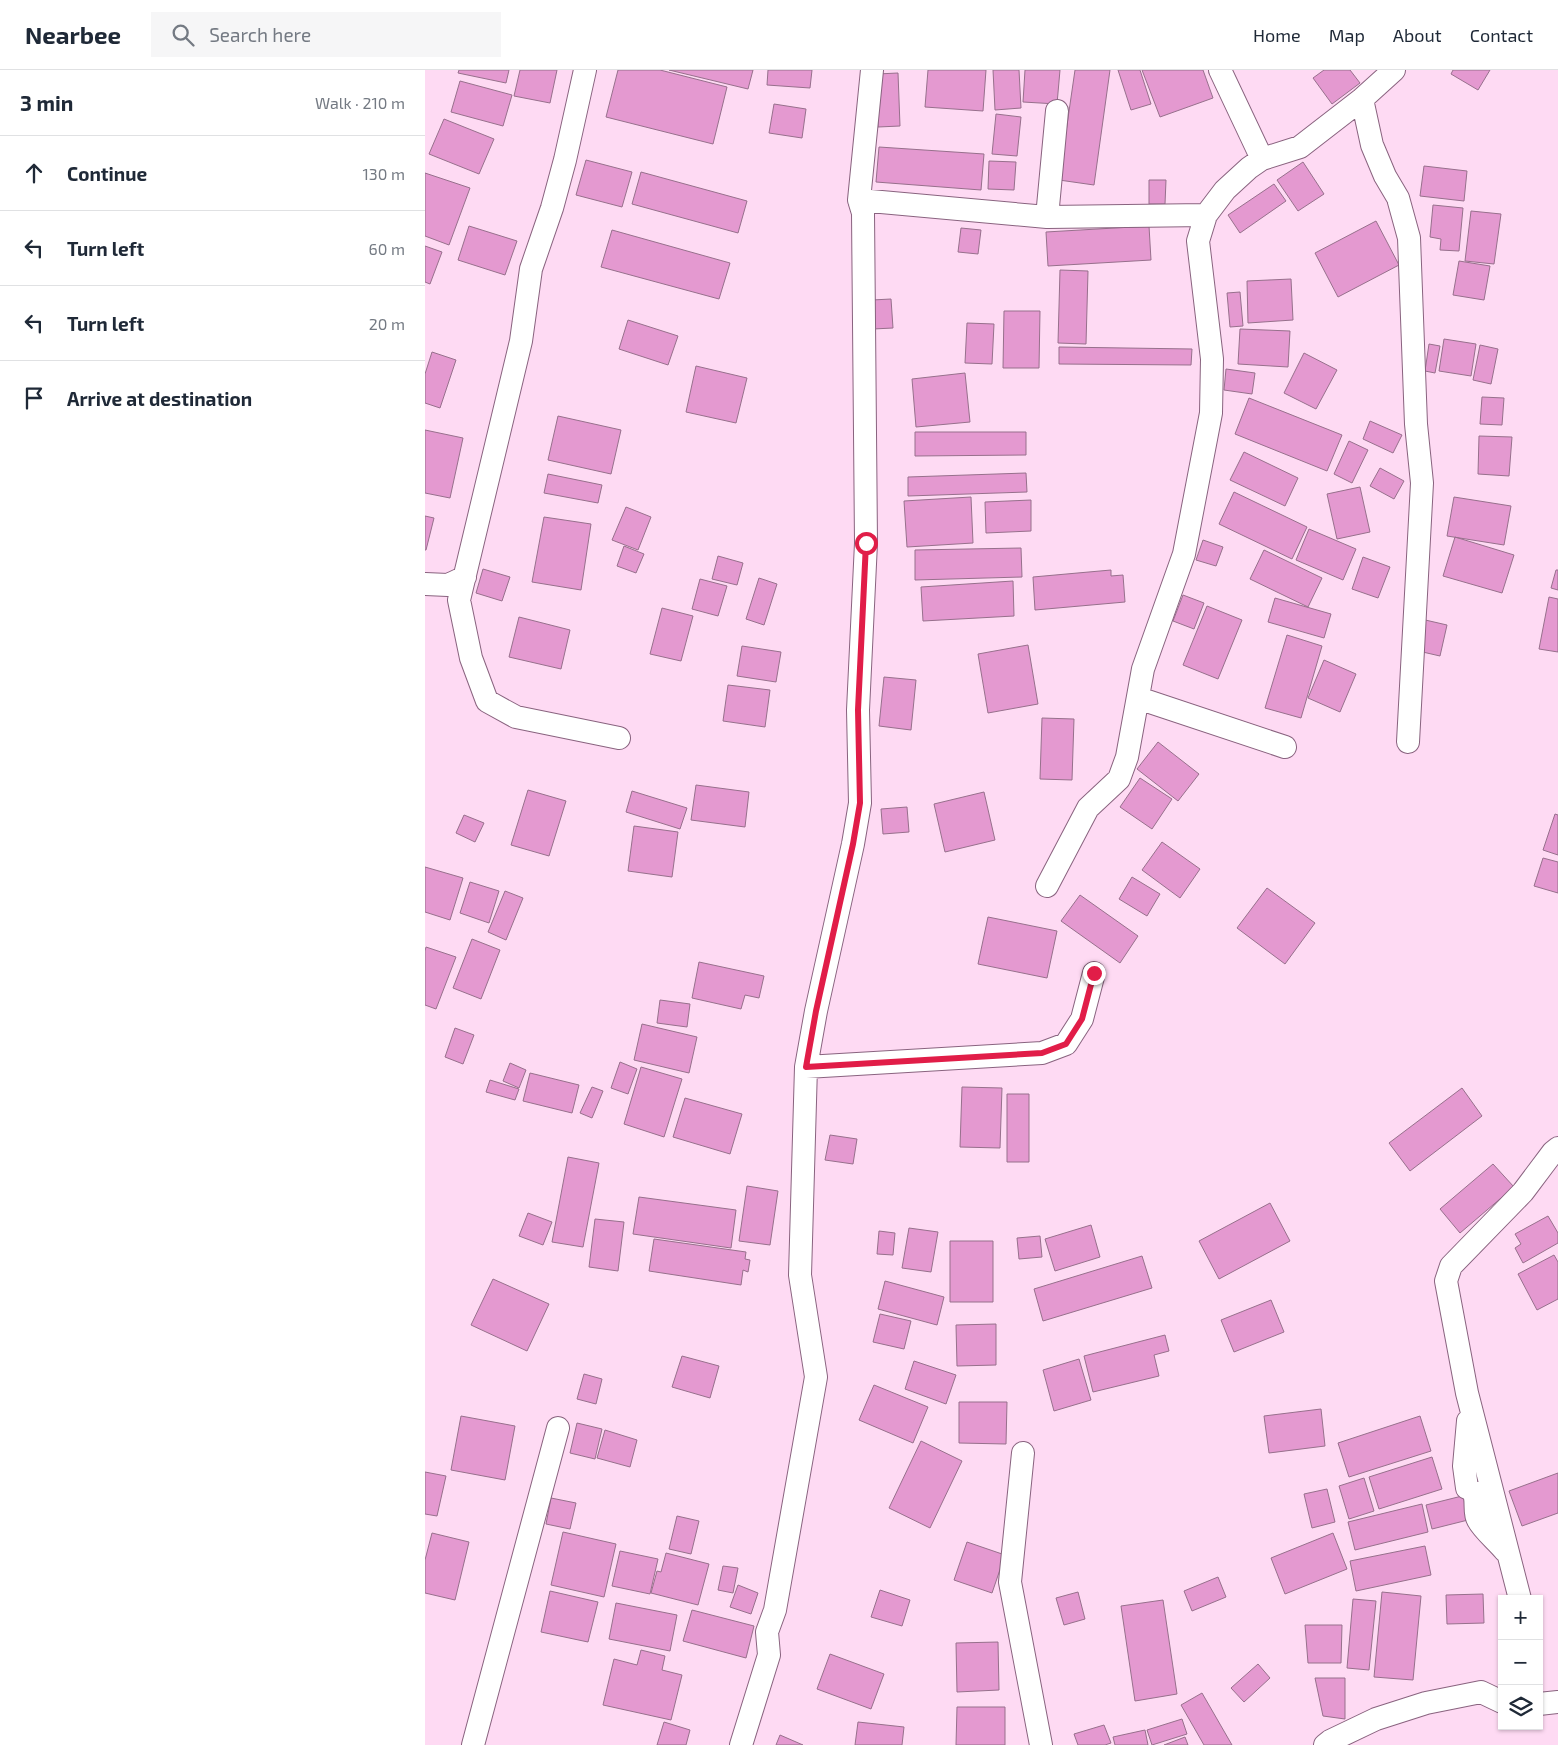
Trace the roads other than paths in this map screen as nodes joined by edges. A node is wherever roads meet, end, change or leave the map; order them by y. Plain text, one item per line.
1 (585, 70) edge
2 (872, 70) edge
3 (1220, 70) edge
4 (1394, 70) edge
5 (1362, 99) junction
6 (1057, 111) dead end
7 (1262, 159) junction
8 (859, 200) junction
9 (1206, 215) junction
10 (1047, 217) junction
11 (465, 577) junction
12 (425, 584) edge
13 (1138, 698) junction
14 (619, 738) dead end
15 (1408, 742) dead end
16 (1285, 747) dead end
17 (1047, 886) dead end
18 (1094, 973) dead end
19 (806, 1067) junction
20 (1558, 1148) edge
21 (557, 1428) dead end
22 (1023, 1453) dead end
23 (1519, 1595) edge
24 (1498, 1700) edge
25 (1558, 1702) edge
26 (1543, 1704) edge
27 (473, 1745) edge
28 (741, 1745) edge
29 (1041, 1745) edge
30 (1325, 1745) edge

1 - 11 street
2 - 8 street
3 - 7 street
4 - 5 street
5 - 7 street
5 - 15 street
6 - 10 street
7 - 9 street
8 - 10 street
8 - 19 street
9 - 10 street
9 - 13 street
11 - 12 street
11 - 14 street
13 - 16 street
13 - 17 street
18 - 19 street
19 - 28 street
20 - 23 street
21 - 27 street
22 - 29 street
24 - 30 street
25 - 26 street

